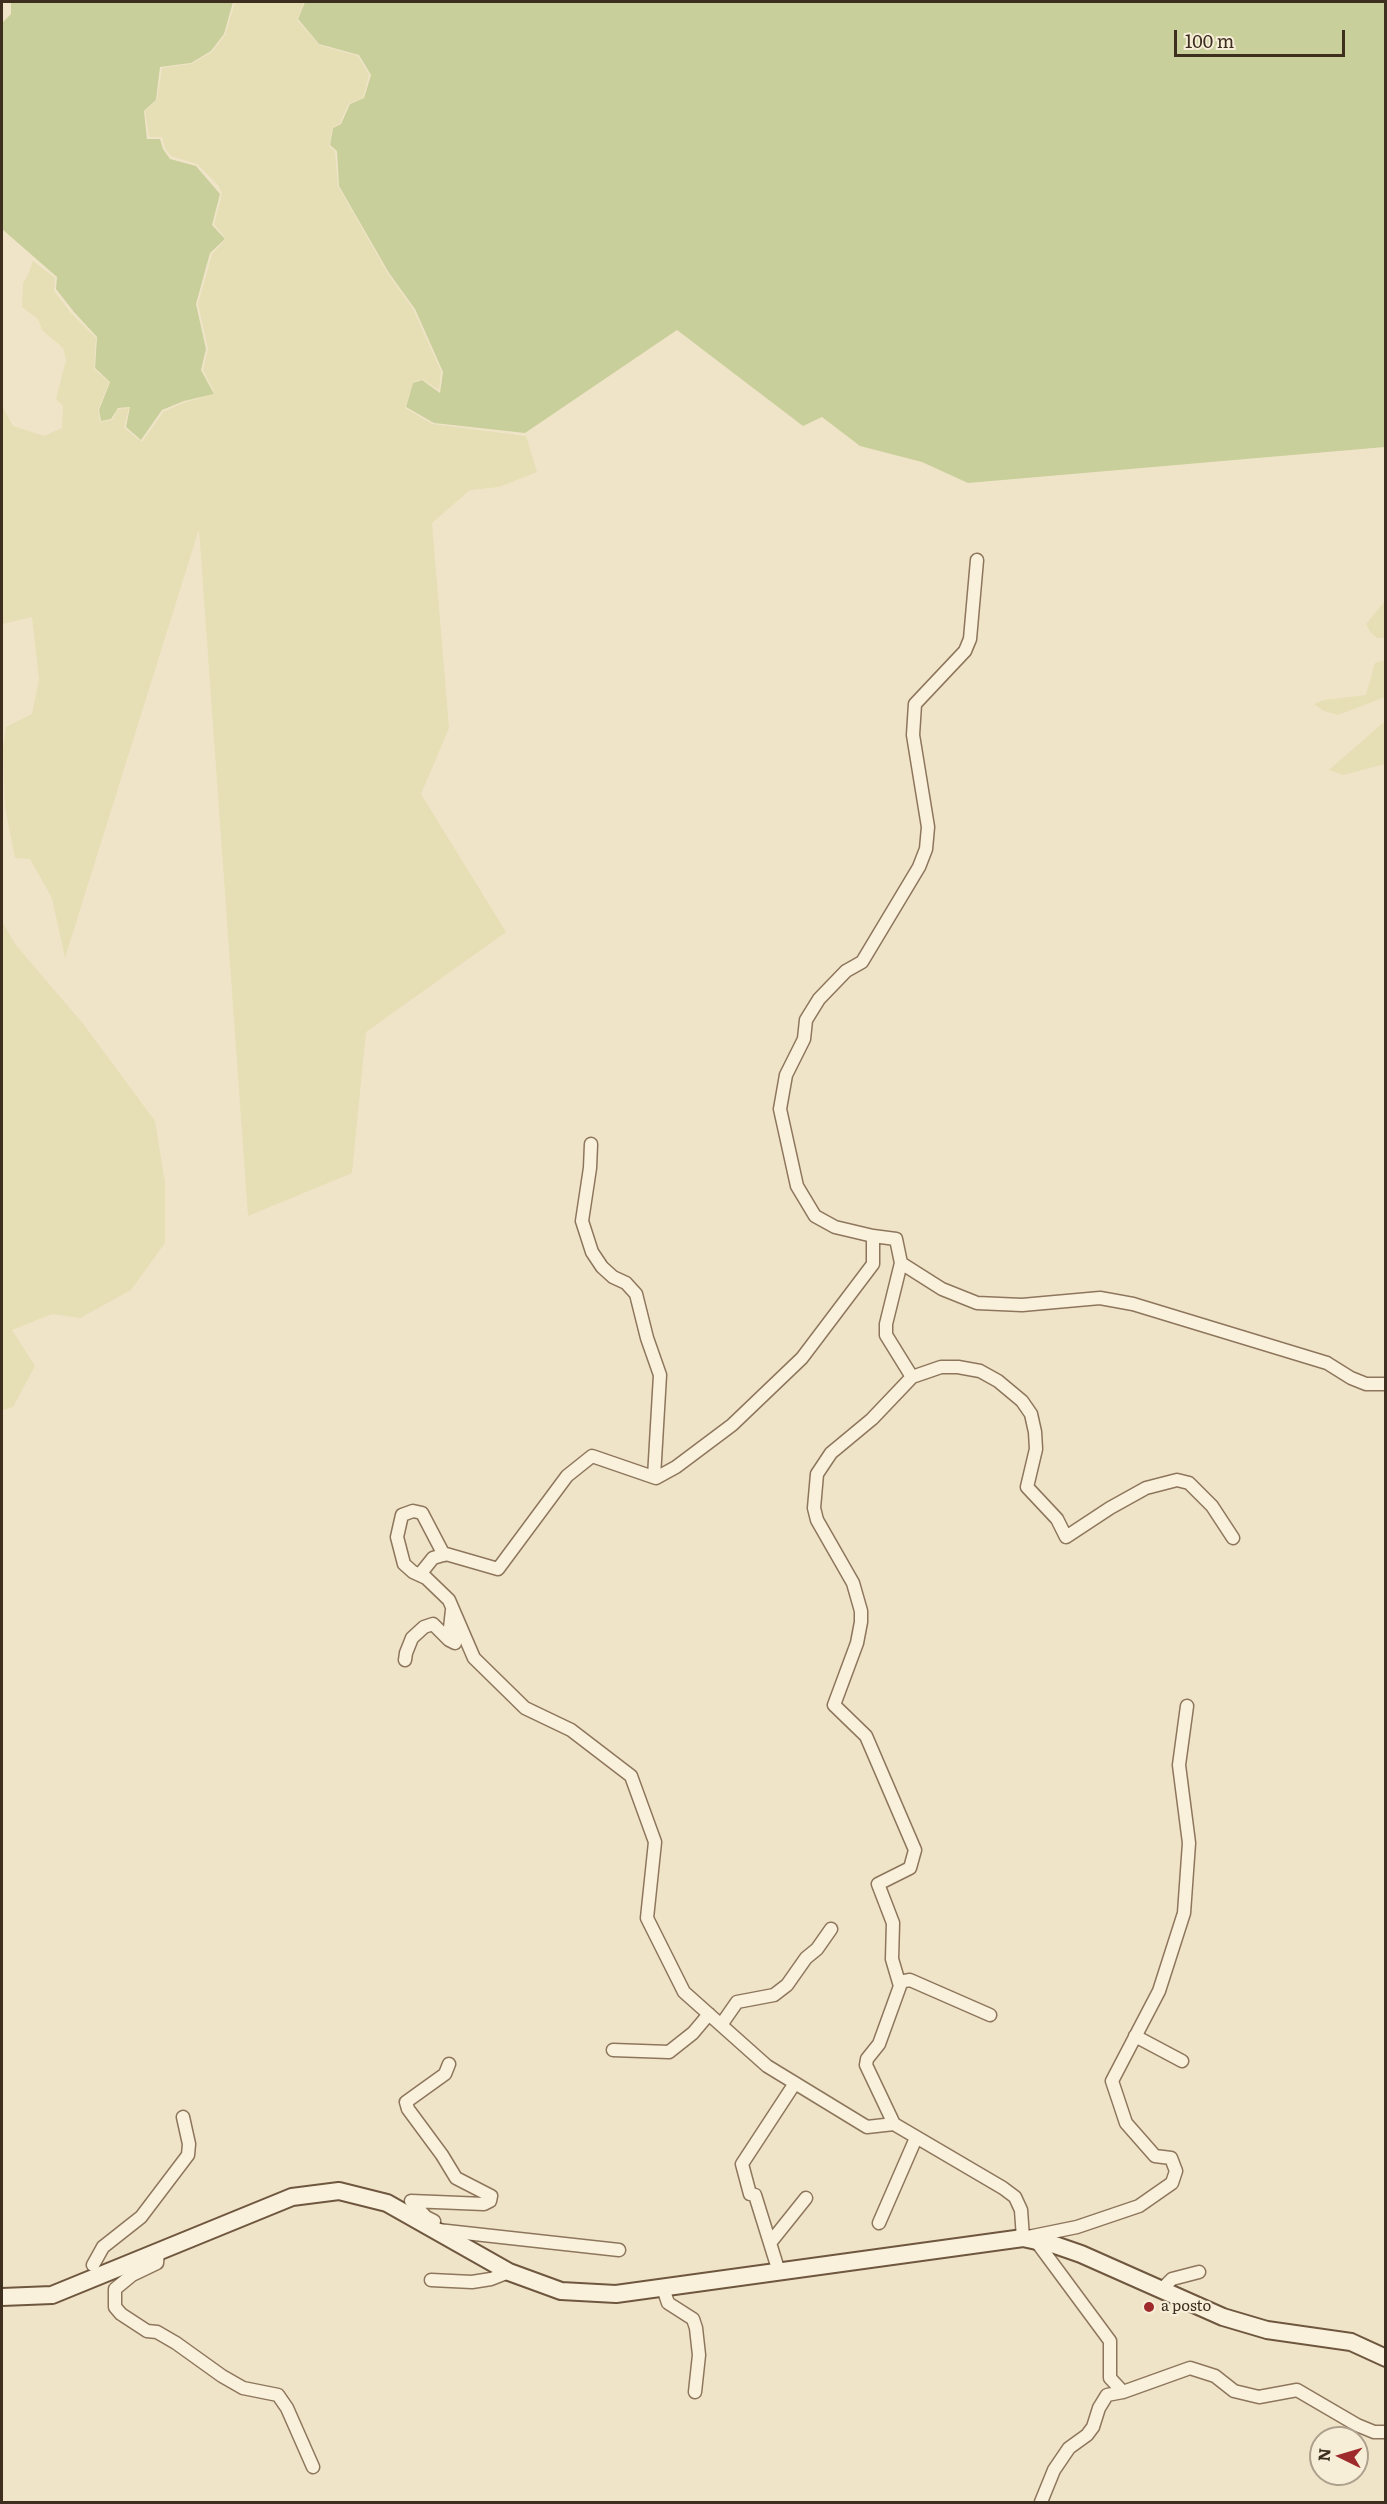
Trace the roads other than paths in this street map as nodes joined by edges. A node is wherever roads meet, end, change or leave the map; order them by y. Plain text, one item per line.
1 (977, 560) dead end
2 (591, 1144) dead end
3 (873, 1236) junction
4 (902, 1263) junction
5 (912, 1377) junction
6 (1386, 1384) edge
7 (654, 1478) junction
8 (1233, 1538) dead end
9 (444, 1555) junction
10 (427, 1578) junction
11 (452, 1608) junction
12 (405, 1660) dead end
13 (1186, 1706) dead end
14 (831, 1929) dead end
15 (899, 1982) junction
16 (709, 2014) junction
17 (990, 2014) dead end
18 (722, 2025) junction
19 (1135, 2036) junction
20 (613, 2050) dead end
21 (1182, 2061) dead end
22 (449, 2064) dead end
23 (795, 2083) junction
24 (183, 2117) dead end
25 (894, 2124) junction
26 (916, 2138) junction
27 (806, 2198) dead end
28 (879, 2223) dead end
29 (439, 2230) junction
30 (1029, 2240) junction
31 (770, 2243) junction
32 (620, 2250) dead end
33 (158, 2252) junction
34 (93, 2265) dead end
35 (509, 2272) junction
36 (779, 2272) junction
37 (1199, 2272) dead end
38 (431, 2280) dead end
39 (663, 2288) junction
40 (1161, 2290) junction
41 (2, 2297) edge
42 (1351, 2342) junction
43 (1386, 2343) edge
44 (1386, 2358) edge
45 (695, 2392) dead end
46 (1123, 2392) junction
47 (1386, 2432) edge
48 (313, 2467) dead end
49 (1041, 2502) edge

1 - 3 street
2 - 7 street
3 - 4 street
3 - 7 street
4 - 5 street
4 - 6 street
5 - 8 street
5 - 15 street
7 - 9 street
9 - 10 street
9 - 10 street
10 - 11 street
11 - 12 street
11 - 16 street
13 - 19 street
14 - 18 street
15 - 17 street
15 - 25 street
16 - 18 street
16 - 20 street
18 - 23 street
19 - 21 street
19 - 30 street
22 - 29 street
23 - 25 street
23 - 31 street
24 - 34 street
25 - 26 street
26 - 28 street
26 - 30 street
27 - 31 street
29 - 32 street
29 - 33 main road
29 - 35 main road
30 - 36 main road
30 - 40 main road
30 - 46 street
31 - 36 street
33 - 41 main road
33 - 48 street
35 - 38 street
35 - 39 main road
36 - 39 main road
37 - 40 street
39 - 45 street
40 - 42 main road
42 - 43 main road
42 - 44 main road
46 - 47 street
46 - 49 street

